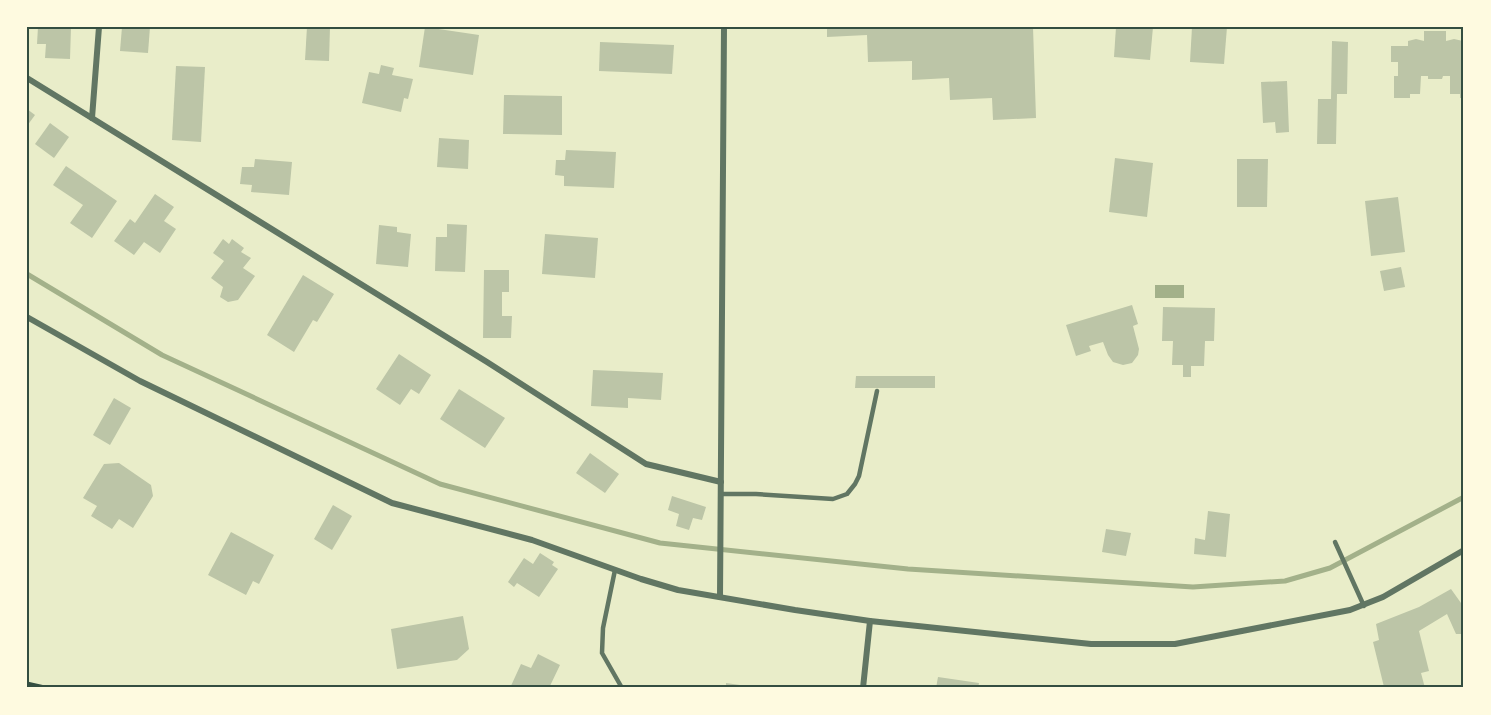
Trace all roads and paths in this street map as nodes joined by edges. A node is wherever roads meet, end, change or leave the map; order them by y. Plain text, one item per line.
1 (99, 27) edge
2 (724, 27) edge
3 (27, 78) edge
4 (92, 118) junction
5 (27, 316) edge
6 (878, 391) dead end
7 (721, 482) junction
8 (722, 495) junction
9 (1335, 542) dead end
10 (1464, 550) edge
11 (615, 570) junction
12 (720, 597) junction
13 (1364, 606) junction
14 (870, 621) junction
15 (27, 682) edge
16 (49, 688) edge
17 (622, 688) edge
18 (863, 688) edge

1 - 4 street
2 - 7 street
3 - 4 street
4 - 7 street
5 - 11 street
6 - 8 lane
7 - 8 street
8 - 12 street
9 - 13 lane
10 - 13 street
11 - 12 street
11 - 17 lane
12 - 14 street
13 - 14 street
14 - 18 street
15 - 16 path

